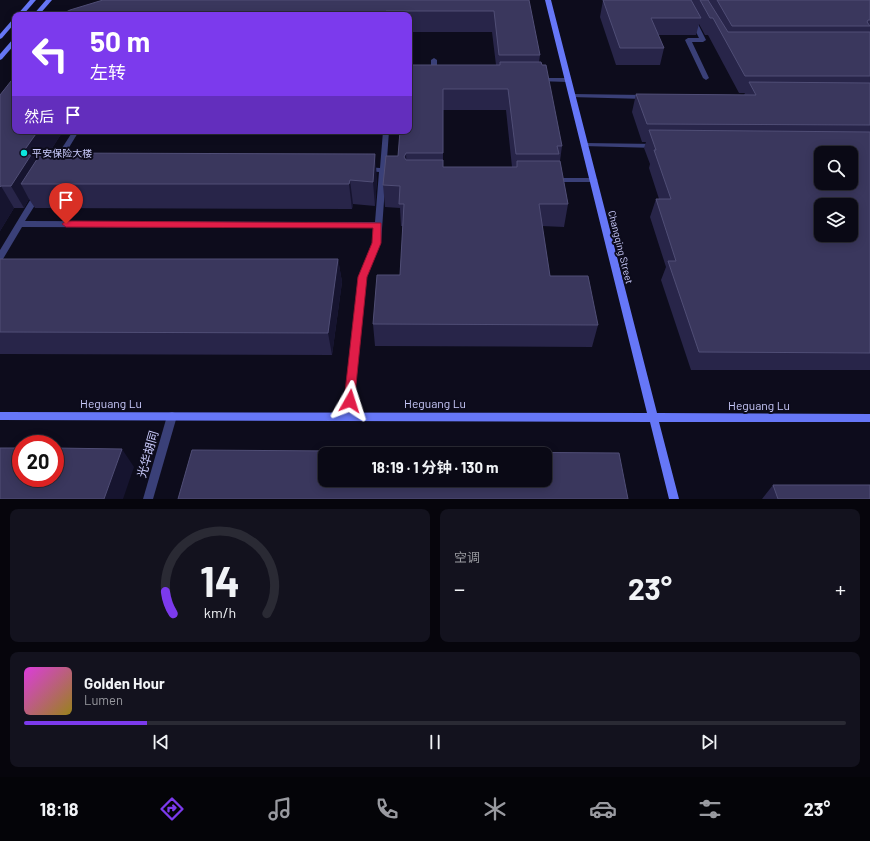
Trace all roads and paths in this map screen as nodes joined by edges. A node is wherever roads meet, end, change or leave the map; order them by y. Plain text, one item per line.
1 (33, 0) edge
2 (49, 0) edge
3 (548, 0) edge
4 (23, 12) edge
5 (39, 12) edge
6 (689, 13) edge
7 (12, 23) edge
8 (0, 37) edge
9 (12, 44) edge
10 (0, 58) edge
11 (434, 60) dead end
12 (706, 78) dead end
13 (442, 80) edge
14 (529, 80) edge
15 (568, 80) junction
16 (572, 96) junction
17 (651, 97) edge
18 (74, 134) edge
19 (386, 134) edge
20 (585, 145) junction
21 (664, 146) edge
22 (61, 169) edge
23 (359, 170) edge
24 (383, 170) junction
25 (548, 180) edge
26 (594, 180) junction
27 (42, 188) edge
28 (20, 224) junction
29 (378, 225) junction
30 (0, 257) edge
31 (0, 416) edge
32 (172, 416) junction
33 (348, 416) junction
34 (654, 417) junction
35 (870, 418) edge
36 (148, 499) edge
37 (674, 499) edge

1 - 4 street
2 - 5 street
3 - 15 street, Changqing Street
6 - 12 lane
7 - 8 street
9 - 10 street
11 - 13 lane
14 - 15 lane
15 - 16 street, Changqing Street
16 - 17 lane
16 - 20 street, Changqing Street
18 - 22 lane
19 - 24 lane
20 - 21 lane
20 - 26 street, Changqing Street
23 - 24 lane
24 - 29 lane
25 - 26 lane
26 - 34 street, Changqing Street
27 - 28 lane
28 - 29 lane
28 - 30 lane
29 - 33 lane
31 - 32 street, Heguang Lu
32 - 33 street, Heguang Lu
32 - 36 lane, 光华胡同
33 - 34 street, Heguang Lu
34 - 35 street, Heguang Lu
34 - 37 street, Changqing Street

